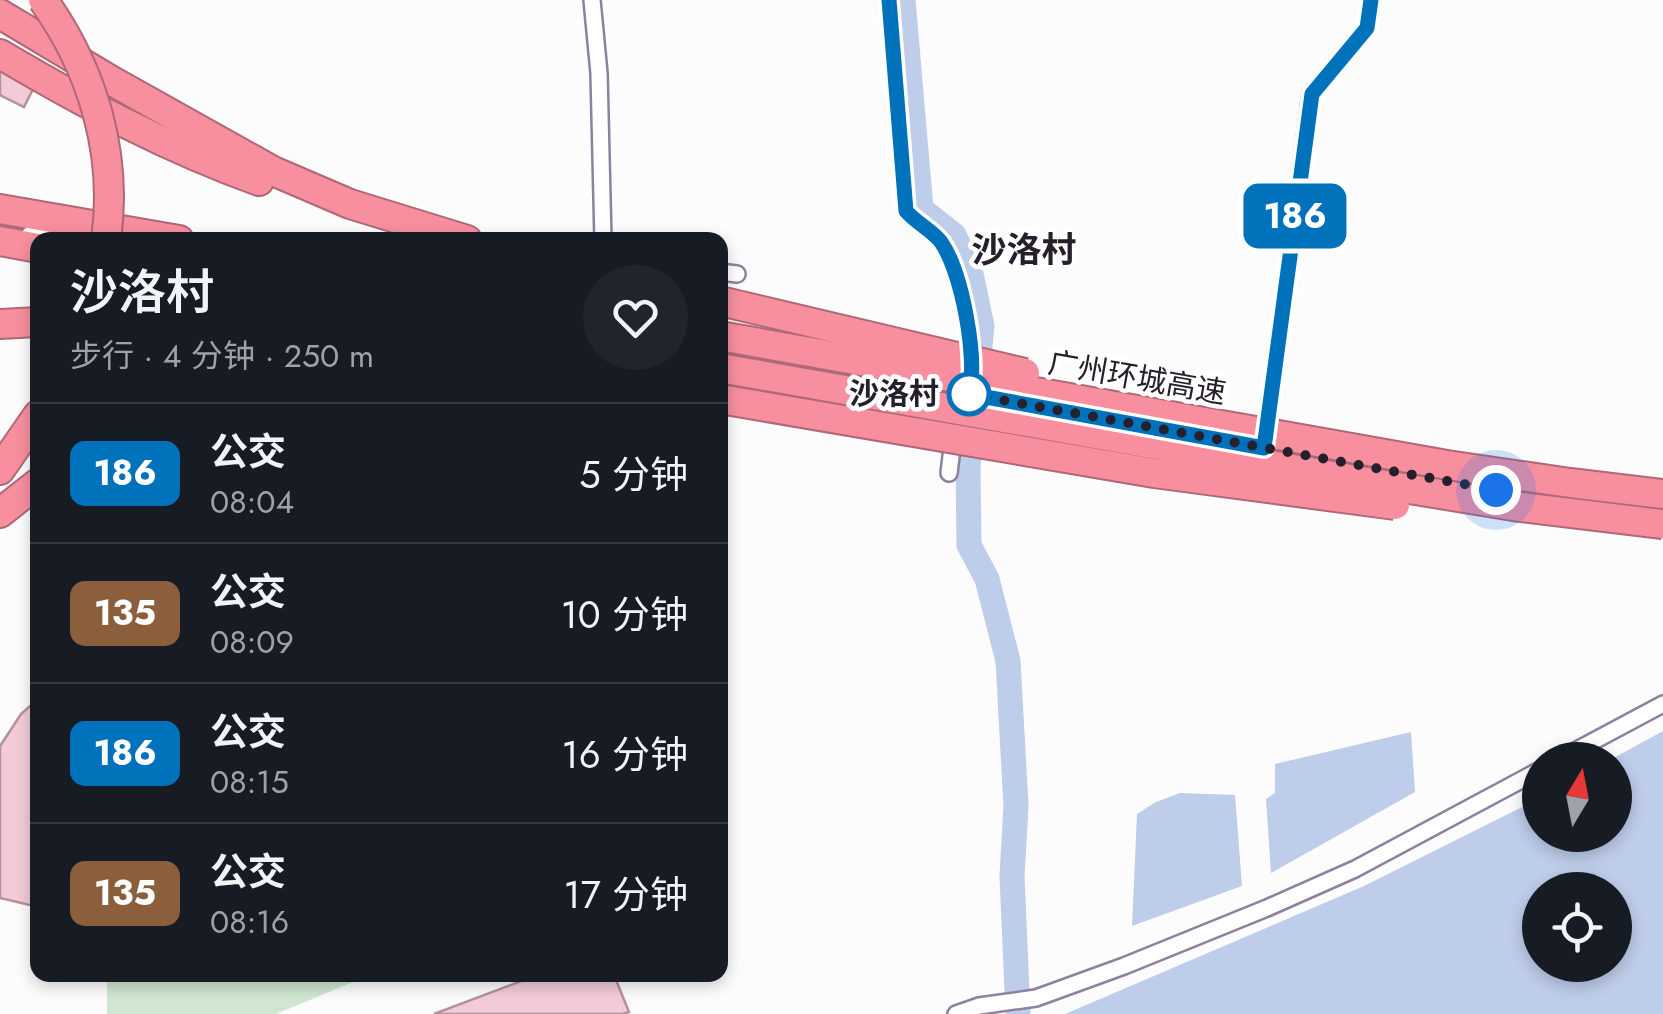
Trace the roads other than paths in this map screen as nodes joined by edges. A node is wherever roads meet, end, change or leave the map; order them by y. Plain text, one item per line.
1 (42, 0) edge
2 (592, 0) edge
3 (889, 0) edge
4 (1371, 0) edge
5 (0, 14) edge
6 (0, 54) edge
7 (0, 209) edge
8 (0, 231) edge
9 (106, 232) edge
10 (134, 232) edge
11 (426, 232) edge
12 (440, 232) edge
13 (604, 232) edge
14 (30, 235) edge
15 (0, 241) edge
16 (30, 247) edge
17 (728, 302) edge
18 (30, 322) edge
19 (0, 324) edge
20 (728, 337) edge
21 (728, 351) edge
22 (728, 369) edge
23 (969, 394) junction
24 (728, 400) edge
25 (30, 426) edge
26 (1313, 442) junction
27 (1264, 448) junction
28 (0, 470) edge
29 (949, 474) dead end
30 (30, 489) edge
31 (1663, 494) edge
32 (1663, 510) edge
33 (0, 513) edge
34 (1663, 525) edge
35 (1663, 704) edge
36 (1592, 742) edge
37 (1522, 780) edge
38 (956, 1014) edge

1 - 9 highway, bridge
2 - 13 street
3 - 23 street
4 - 27 street
5 - 12 highway, bridge
6 - 11 highway
7 - 10 highway
8 - 14 street
15 - 16 highway
17 - 26 highway, bridge
18 - 19 highway
20 - 26 highway, 广州环城高速, bridge
21 - 23 street
22 - 34 highway, 广州环城高速, bridge
23 - 27 street
23 - 29 street
24 - 34 highway, bridge
25 - 28 highway
26 - 31 highway, 广州环城高速, bridge
27 - 32 street
30 - 33 highway
35 - 36 street
37 - 38 street

